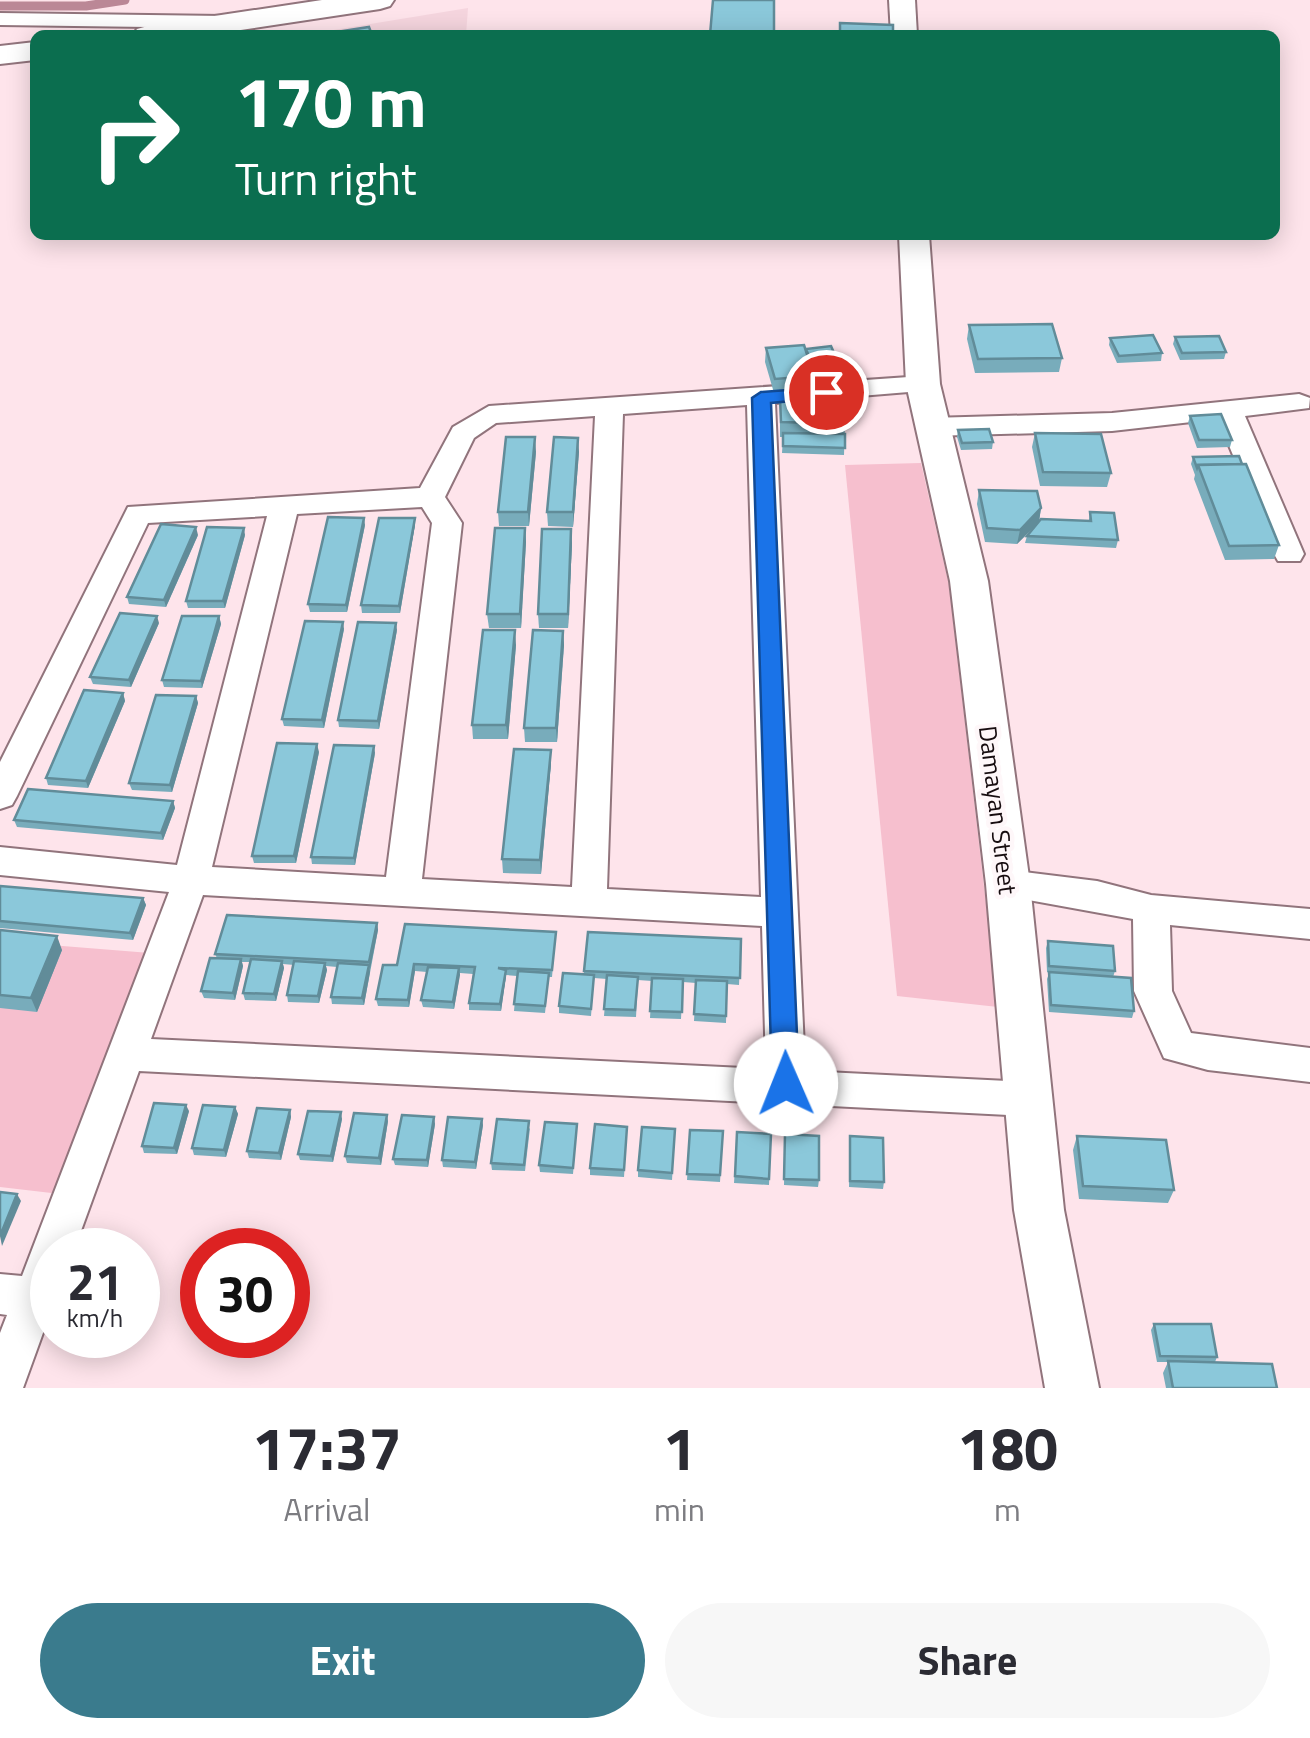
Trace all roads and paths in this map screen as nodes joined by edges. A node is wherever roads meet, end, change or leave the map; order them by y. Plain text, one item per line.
1 (380, 0) edge
2 (902, 0) edge
3 (0, 19) edge
4 (238, 22) junction
5 (183, 30) edge
6 (904, 30) edge
7 (30, 52) edge
8 (0, 55) edge
9 (914, 240) edge
10 (924, 384) junction
11 (761, 398) junction
12 (1299, 402) dead end
13 (609, 408) junction
14 (1229, 412) junction
15 (930, 427) junction
16 (430, 498) junction
17 (284, 507) junction
18 (1289, 554) dead end
19 (0, 796) edge
20 (0, 861) edge
21 (192, 880) junction
22 (1008, 884) junction
23 (402, 894) junction
24 (589, 903) junction
25 (1151, 909) junction
26 (782, 913) junction
27 (1310, 924) edge
28 (128, 1054) junction
29 (1310, 1066) edge
30 (786, 1084) junction
31 (1026, 1099) junction
32 (62, 1228) edge
33 (18, 1296) edge
34 (1, 1388) edge
35 (1072, 1388) edge

1 - 4 main road
2 - 6 street
3 - 4 street
4 - 5 main road
7 - 8 main road
9 - 10 street, Damayan Street
10 - 11 street
10 - 15 street, Damayan Street
11 - 13 street
11 - 26 street
12 - 14 street
13 - 16 street
13 - 24 street
14 - 15 street
14 - 18 street
15 - 22 street, Damayan Street
16 - 17 street
16 - 23 street
17 - 19 street
17 - 21 street
20 - 21 street
21 - 23 street
21 - 28 street
22 - 25 street
22 - 31 street, Damayan Street
23 - 24 street
24 - 26 street
25 - 27 street
25 - 29 street
26 - 30 street
28 - 30 street
28 - 32 street
30 - 31 street
31 - 35 street, Damayan Street
33 - 34 street

